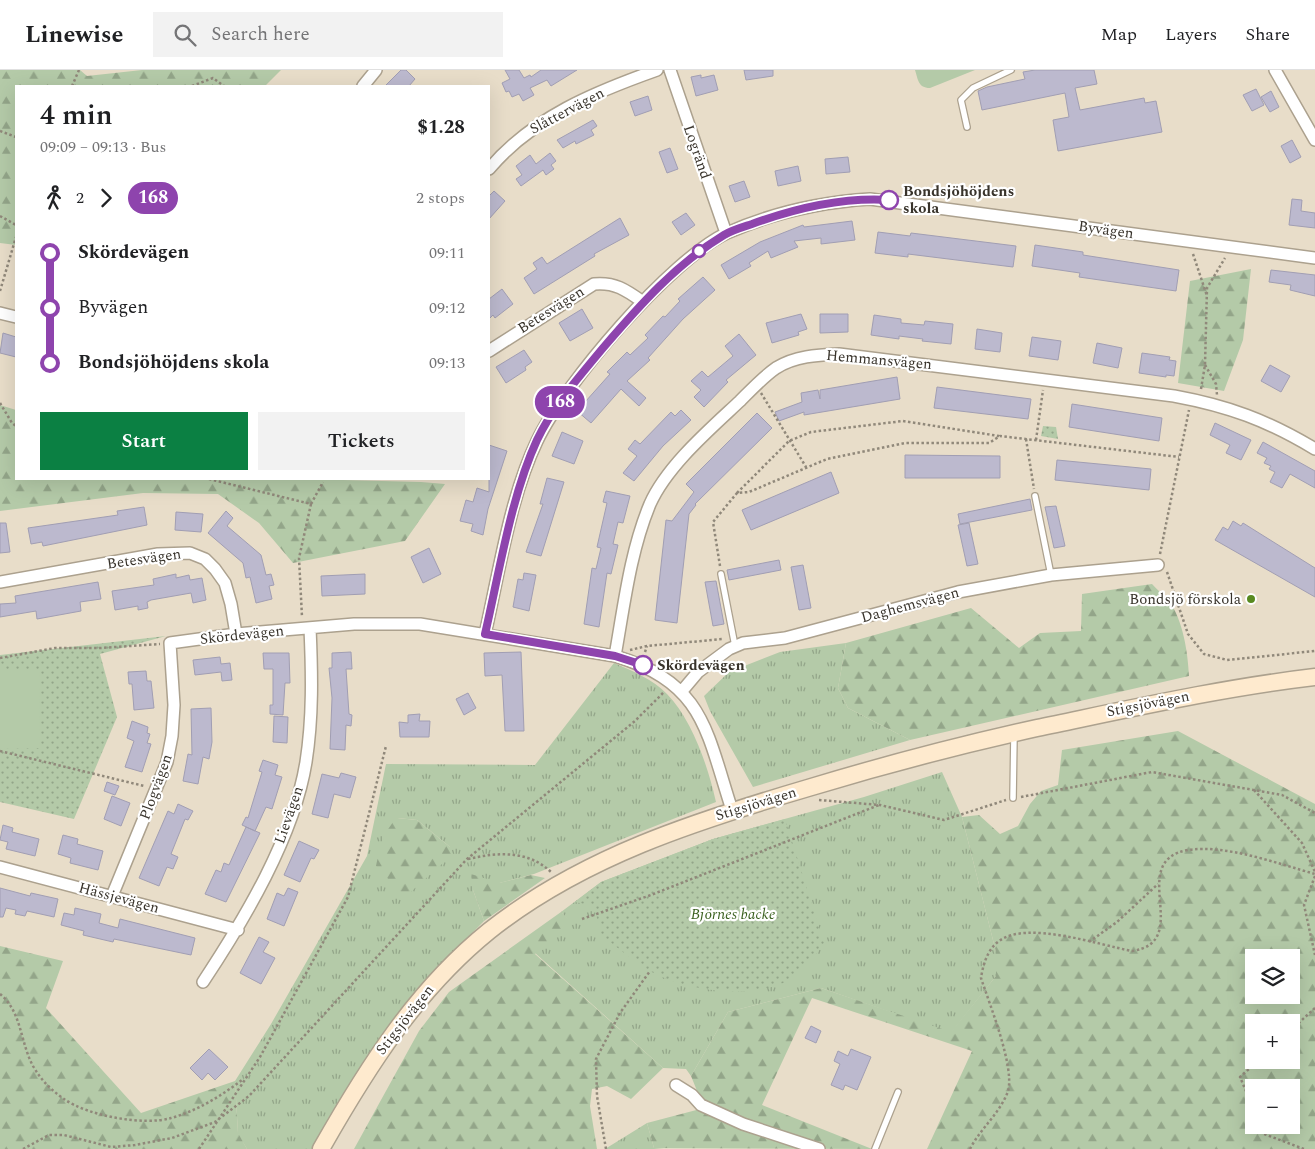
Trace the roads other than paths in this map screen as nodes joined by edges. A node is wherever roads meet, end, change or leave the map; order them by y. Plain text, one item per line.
1 (376, 70) edge
2 (658, 70) edge
3 (670, 70) edge
4 (1011, 70) edge
5 (1275, 70) edge
6 (364, 85) edge
7 (967, 127) dead end
8 (1315, 140) edge
9 (490, 168) edge
10 (726, 234) junction
11 (1315, 258) edge
12 (643, 302) junction
13 (0, 314) edge
14 (15, 317) edge
15 (490, 349) edge
16 (1315, 449) edge
17 (1035, 496) road end
18 (1158, 565) road end
19 (721, 574) road end
20 (1051, 575) junction
21 (0, 582) edge
22 (306, 629) junction
23 (236, 634) junction
24 (485, 634) junction
25 (170, 643) joint
26 (735, 646) junction
27 (615, 656) junction
28 (1315, 677) edge
29 (677, 688) junction
30 (1014, 733) junction
31 (1013, 798) road end
32 (732, 810) junction
33 (0, 867) edge
34 (112, 896) junction
35 (238, 930) junction
36 (203, 982) dead end
37 (676, 1085) dead end
38 (898, 1092) dead end
39 (321, 1149) edge
40 (819, 1149) edge
41 (876, 1149) edge

1 - 6 street
2 - 9 street, Slåttervägen
3 - 10 street, Logränd
4 - 7 lane
5 - 8 street
10 - 11 street, Byvägen
10 - 12 street, Byvägen
12 - 15 street, Betesvägen
12 - 24 street, Byvägen
13 - 14 street
16 - 27 street, Hemmansvägen
17 - 20 lane
18 - 20 street, Daghemsvägen
19 - 26 lane
20 - 26 street, Daghemsvägen
21 - 23 street, Betesvägen
22 - 23 street, Skördevägen
22 - 24 street, Skördevägen
22 - 35 street, Lievägen
23 - 25 street, Skördevägen
24 - 27 street, Skördevägen
25 - 34 street, Plogvägen
26 - 29 street, Daghemsvägen
27 - 29 street, Skördevägen
28 - 30 main road, Stigsjövägen
29 - 32 street, Skördevägen
30 - 31 lane
30 - 32 main road, Stigsjövägen
32 - 39 main road, Stigsjövägen
33 - 34 street, Hässjevägen
34 - 35 street, Hässjevägen
35 - 36 street, Lievägen
37 - 40 street
38 - 41 lane

